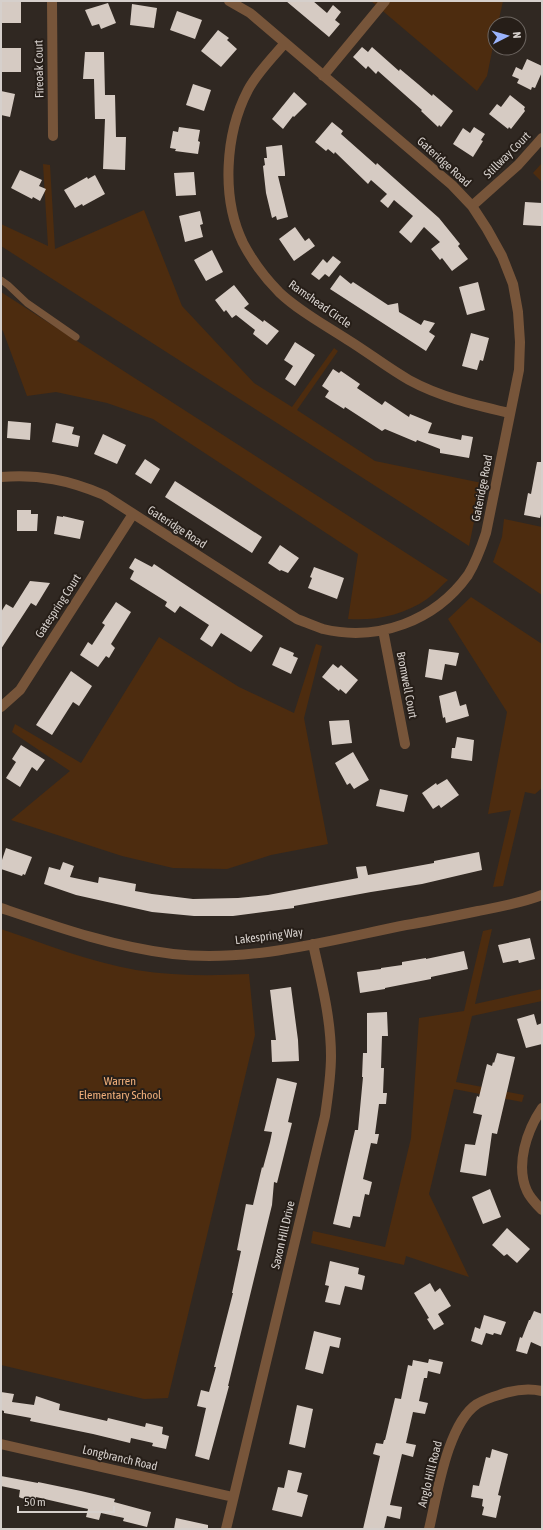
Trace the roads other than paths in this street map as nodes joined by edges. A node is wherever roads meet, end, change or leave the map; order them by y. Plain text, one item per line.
1 (52, 1) edge
2 (229, 1) edge
3 (385, 1) edge
4 (285, 43) junction
5 (323, 76) junction
6 (53, 136) dead end
7 (542, 138) edge
8 (472, 206) junction
9 (1, 280) edge
10 (76, 337) dead end
11 (509, 413) junction
12 (1, 477) edge
13 (133, 514) junction
14 (383, 630) junction
15 (1, 708) edge
16 (405, 744) dead end
17 (542, 894) edge
18 (1, 908) edge
19 (313, 944) junction
20 (542, 1108) edge
21 (542, 1210) edge
22 (542, 1391) edge
23 (1, 1444) edge
24 (233, 1497) junction
25 (226, 1529) edge
26 (429, 1529) edge

1 - 6 street, Fireoak Court
2 - 4 street, Gateridge Road
3 - 5 street
4 - 5 street, Gateridge Road
4 - 11 street, Ramshead Circle
5 - 8 street, Gateridge Road
7 - 8 street, Stillway Court
8 - 11 street, Gateridge Road
9 - 10 lane
11 - 14 street, Gateridge Road
12 - 13 street, Gateridge Road
13 - 14 street, Gateridge Road
13 - 15 street, Gatespring Court
14 - 16 street, Bromwell Court
17 - 19 street, Lakespring Way
18 - 19 street, Lakespring Way
19 - 24 street, Saxon Hill Drive
20 - 21 street
22 - 26 street, Anglo Hill Road
23 - 24 street, Longbranch Road
24 - 25 street, Saxon Hill Drive

